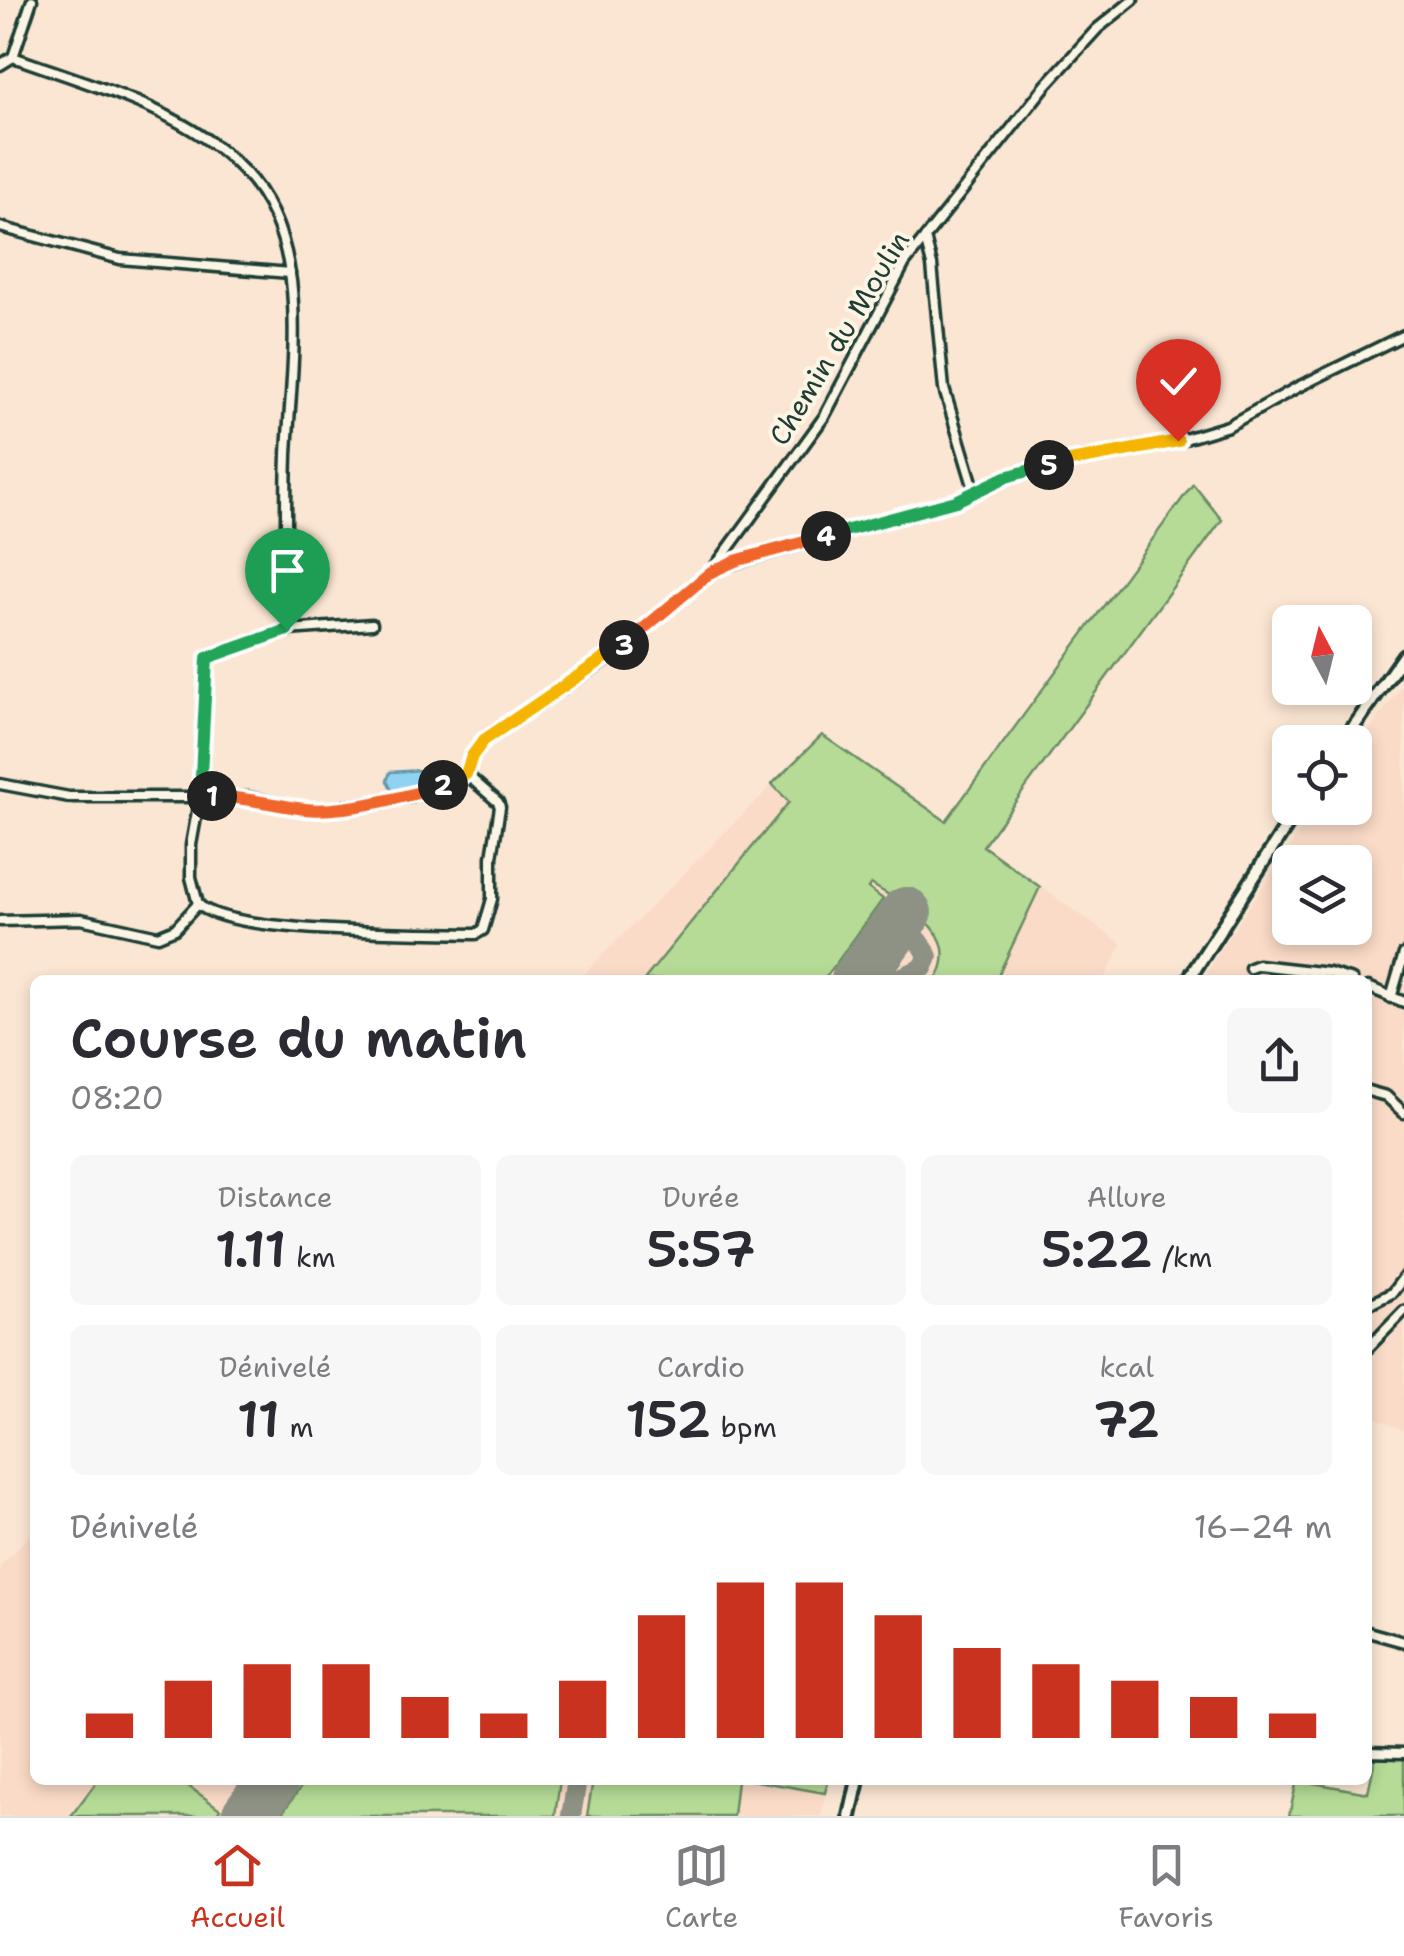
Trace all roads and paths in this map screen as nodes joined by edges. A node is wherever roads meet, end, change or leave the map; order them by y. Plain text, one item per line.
1 (32, 0) edge
2 (1133, 0) edge
3 (13, 57) junction
4 (0, 65) edge
5 (0, 227) edge
6 (925, 238) junction
7 (290, 272) junction
8 (1404, 336) edge
9 (975, 492) junction
10 (711, 572) junction
11 (372, 624) dead end
12 (287, 630) junction
13 (1404, 656) edge
14 (1356, 725) edge
15 (466, 774) junction
16 (0, 784) edge
17 (200, 795) junction
18 (1287, 825) edge
19 (198, 904) junction
20 (0, 920) edge
21 (1404, 954) edge
22 (1250, 968) dead end
23 (1191, 975) edge
24 (1338, 975) edge
25 (1372, 989) edge
26 (1391, 998) junction
27 (1404, 1002) edge
28 (1372, 1093) edge
29 (1404, 1113) edge
30 (1404, 1277) edge
31 (1372, 1304) edge
32 (1404, 1311) edge
33 (1372, 1344) edge
34 (1372, 1633) edge
35 (1404, 1642) edge
36 (1372, 1752) edge
37 (1404, 1752) edge
38 (857, 1785) edge
39 (850, 1816) edge

1 - 3 street
2 - 6 street, Chemin du Moulin
3 - 4 street
3 - 7 street
5 - 7 street
6 - 9 street
6 - 10 street, Chemin du Moulin
7 - 12 street
8 - 9 street
9 - 10 street
10 - 15 street
11 - 12 street
12 - 17 street
13 - 14 main road
15 - 17 street
15 - 19 street
16 - 17 street
17 - 19 street
18 - 23 main road
19 - 20 street
21 - 26 street
22 - 24 street
25 - 26 street
26 - 27 street
28 - 29 street
30 - 31 street
32 - 33 street
34 - 35 street
36 - 37 street
38 - 39 main road

